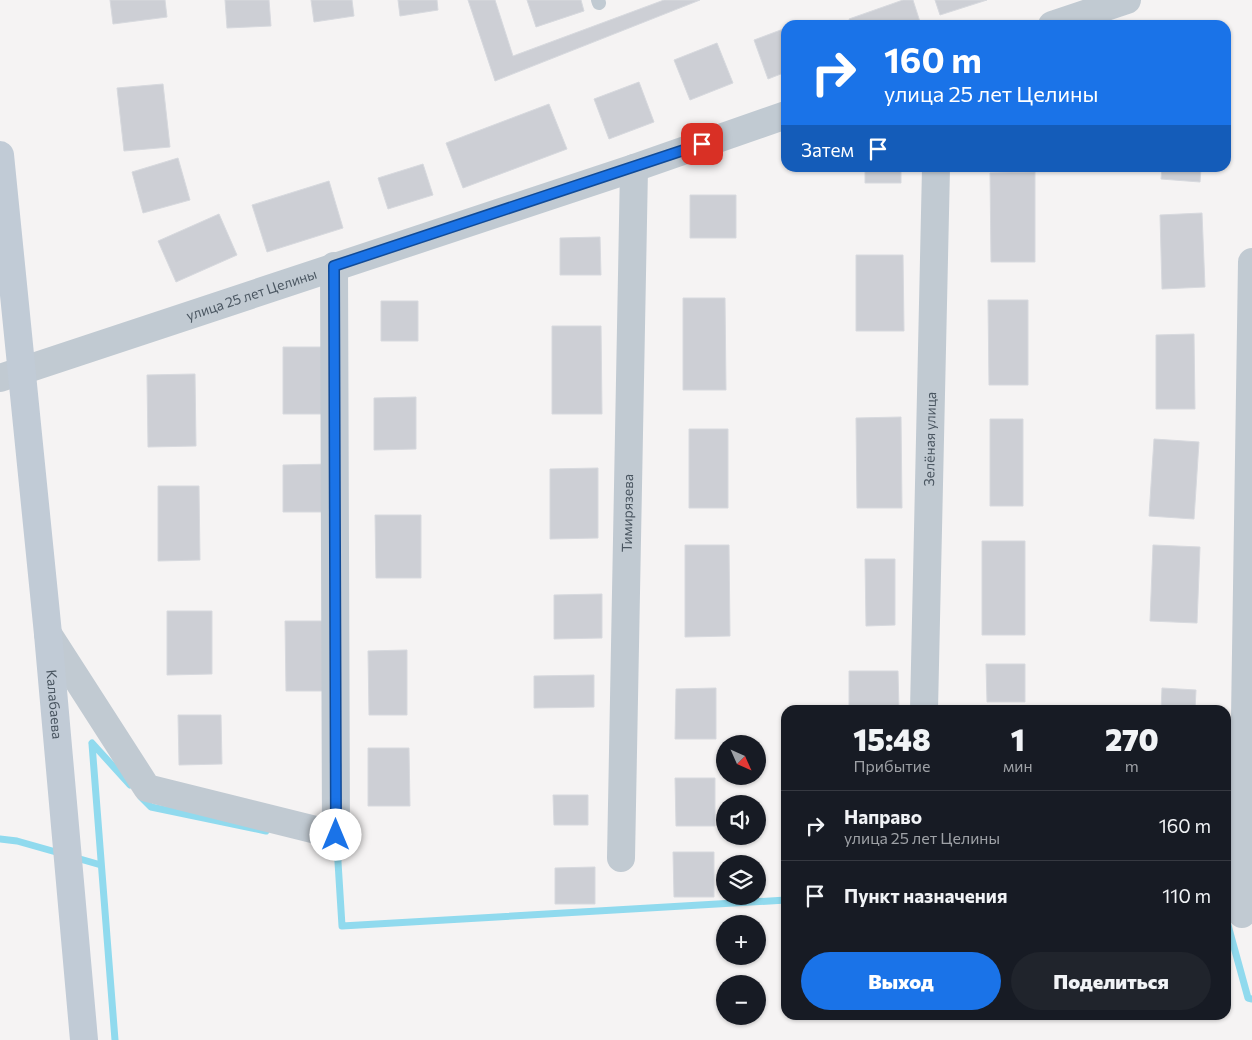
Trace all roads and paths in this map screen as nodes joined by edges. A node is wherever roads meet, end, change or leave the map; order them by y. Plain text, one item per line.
1 (1127, 0) edge
2 (1067, 20) edge
3 (781, 117) edge
4 (0, 155) edge
5 (634, 168) junction
6 (936, 172) edge
7 (1252, 262) edge
8 (334, 266) junction
9 (11, 374) edge
10 (48, 634) junction
11 (924, 705) edge
12 (621, 858) dead end
13 (1242, 914) dead end
14 (84, 1040) edge

1 - 2 street
3 - 5 street, улица 25 лет Целины
4 - 9 street, Калабаева
5 - 8 street, улица 25 лет Целины
5 - 12 street, Тимирязева
6 - 11 street, Зелёная улица
7 - 13 street
8 - 9 street, улица 25 лет Целины
8 - 10 street
9 - 10 street, Калабаева
10 - 14 street, Калабаева

